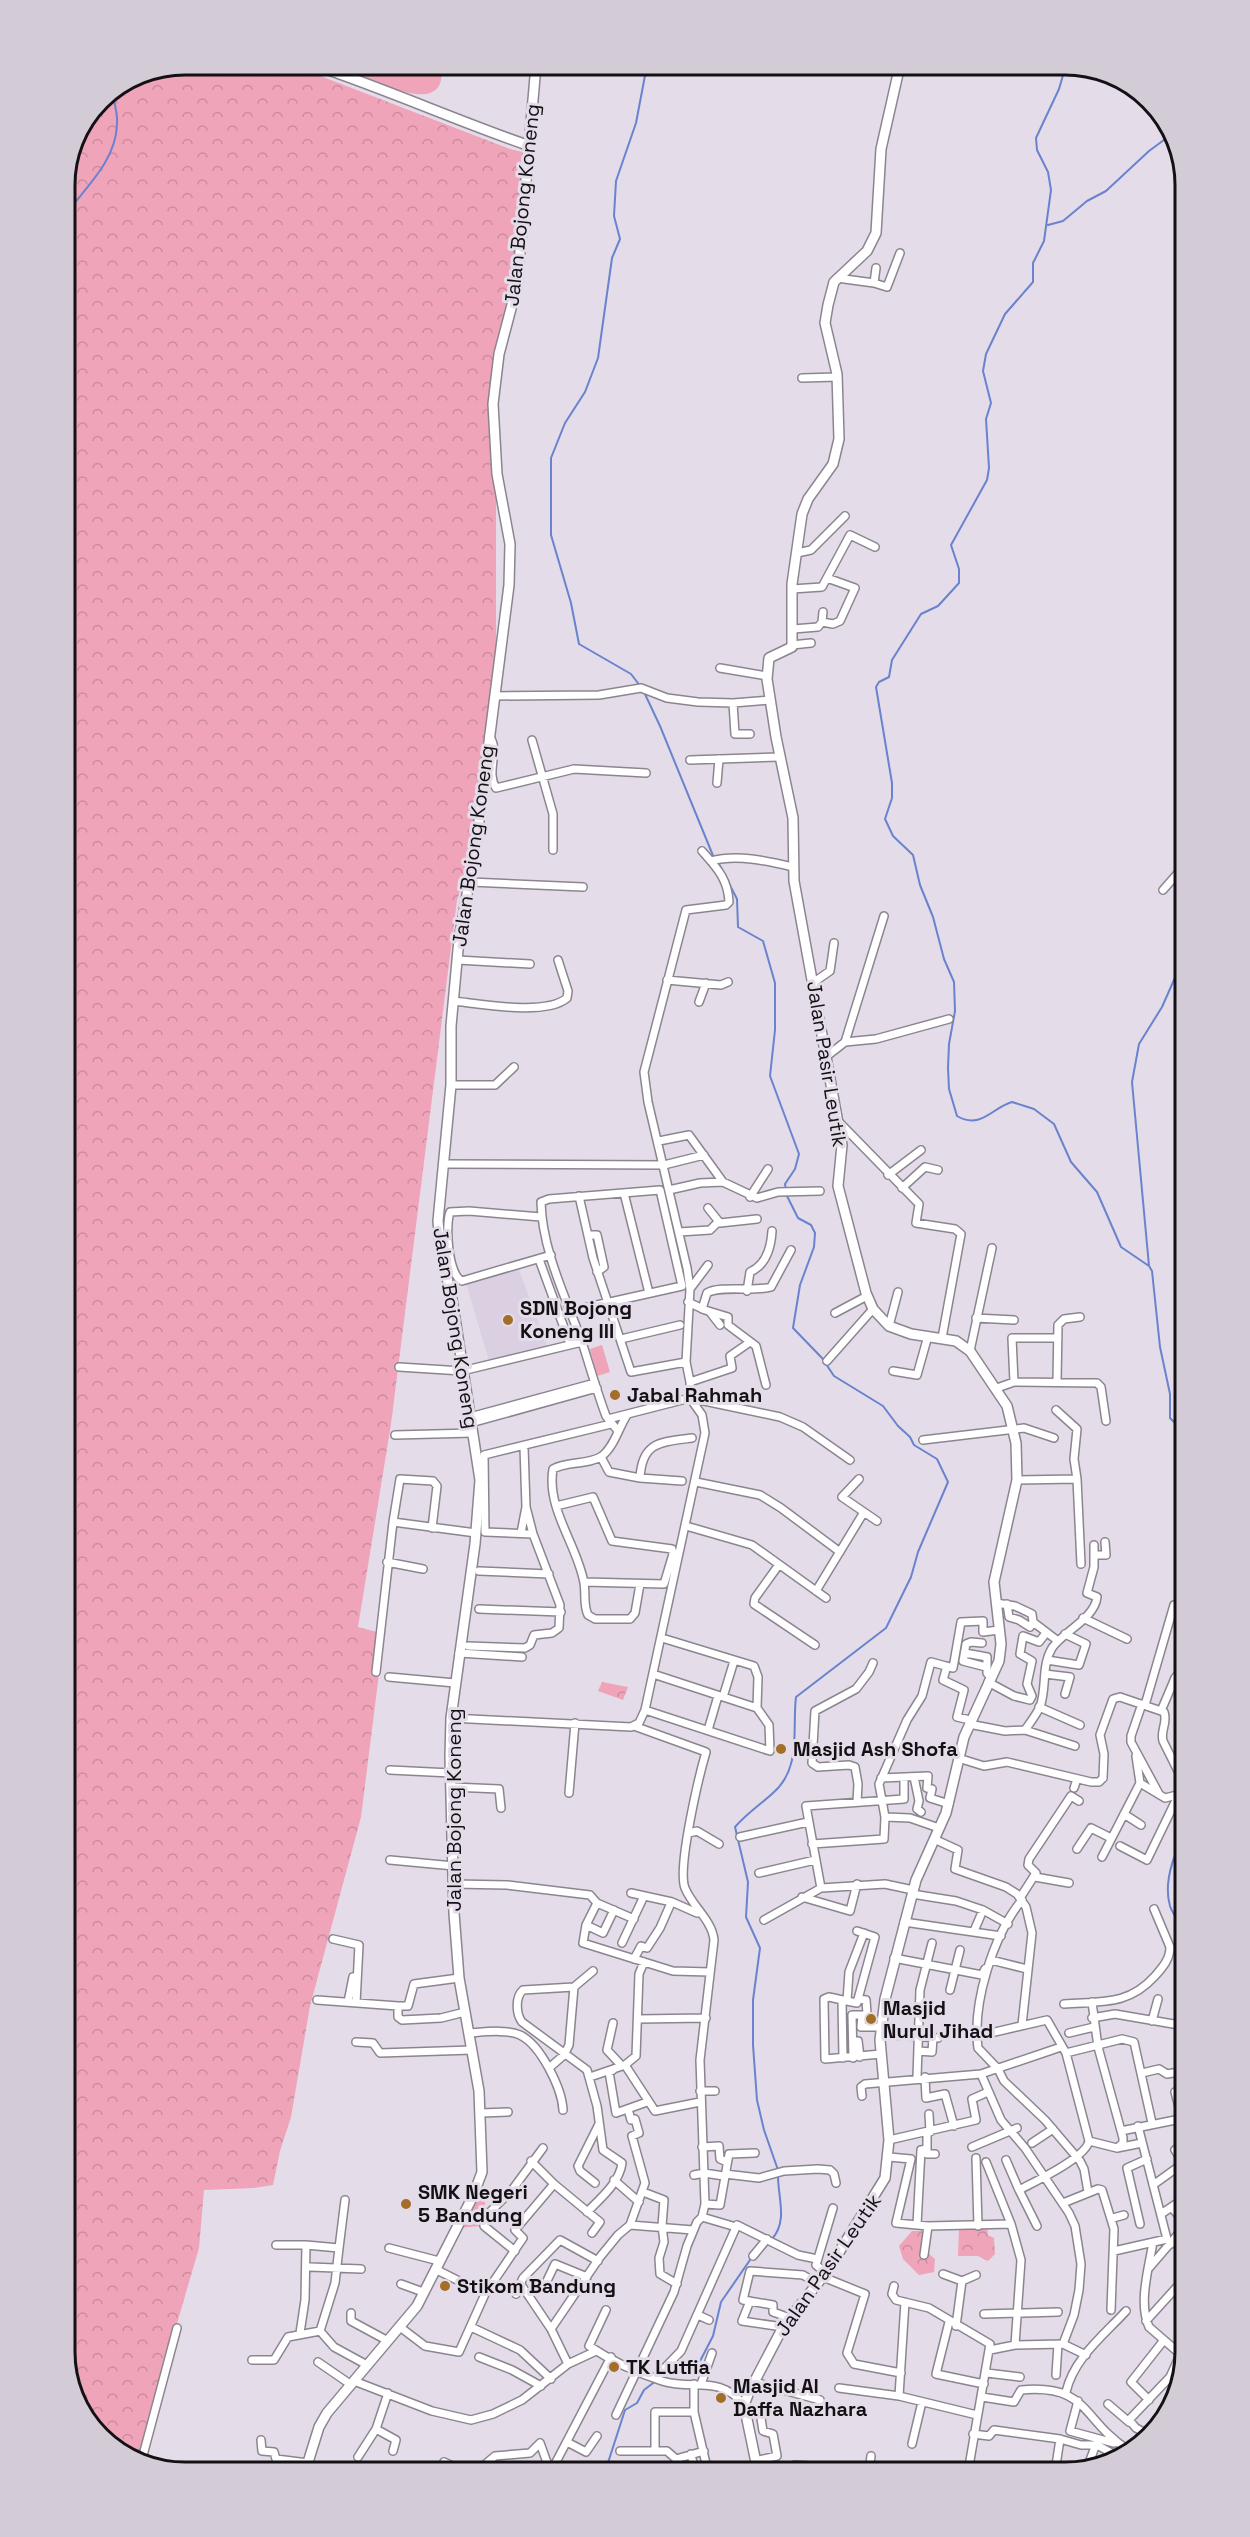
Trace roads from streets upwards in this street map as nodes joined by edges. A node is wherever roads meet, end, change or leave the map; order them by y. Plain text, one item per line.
1 (346, 75) edge
2 (535, 75) edge
3 (897, 75) edge
4 (527, 145) junction
5 (900, 253) dead end
6 (876, 268) dead end
7 (837, 278) junction
8 (874, 283) junction
9 (837, 377) junction
10 (802, 378) dead end
11 (845, 516) dead end
12 (875, 547) dead end
13 (797, 553) junction
14 (827, 578) junction
15 (792, 589) junction
16 (823, 612) dead end
17 (822, 622) junction
18 (793, 629) junction
19 (811, 643) dead end
20 (792, 645) junction
21 (720, 668) dead end
22 (767, 676) junction
23 (495, 696) junction
24 (771, 700) junction
25 (733, 703) junction
26 (750, 734) dead end
27 (489, 736) junction
28 (532, 740) dead end
29 (779, 757) junction
30 (719, 759) junction
31 (690, 760) dead end
32 (646, 773) dead end
33 (544, 776) junction
34 (717, 783) dead end
35 (554, 850) dead end
36 (702, 851) dead end
37 (711, 861) junction
38 (793, 867) junction
39 (1175, 876) edge
40 (470, 882) junction
41 (583, 887) dead end
42 (1163, 890) dead end
43 (884, 916) dead end
44 (834, 943) dead end
45 (458, 960) junction
46 (558, 960) dead end
47 (530, 964) dead end
48 (668, 980) junction
49 (728, 982) dead end
50 (814, 982) junction
51 (706, 983) junction
52 (454, 1001) junction
53 (699, 1002) dead end
54 (949, 1019) dead end
55 (845, 1042) junction
56 (827, 1056) junction
57 (514, 1067) dead end
58 (451, 1084) junction
59 (837, 1120) junction
60 (659, 1141) junction
61 (921, 1150) dead end
62 (704, 1155) junction
63 (443, 1164) junction
64 (664, 1165) junction
65 (768, 1169) dead end
66 (938, 1170) dead end
67 (888, 1175) junction
68 (723, 1182) junction
69 (902, 1188) junction
70 (669, 1190) junction
71 (820, 1191) dead end
72 (624, 1193) junction
73 (579, 1196) junction
74 (750, 1197) junction
75 (708, 1208) dead end
76 (541, 1217) junction
77 (758, 1219) dead end
78 (718, 1222) junction
79 (772, 1231) dead end
80 (678, 1232) junction
81 (992, 1248) dead end
82 (791, 1250) dead end
83 (551, 1255) junction
84 (540, 1262) dead end
85 (708, 1265) dead end
86 (690, 1289) junction
87 (747, 1291) junction
88 (898, 1292) dead end
89 (650, 1293) junction
90 (867, 1296) junction
91 (609, 1302) junction
92 (688, 1302) junction
93 (873, 1310) junction
94 (570, 1311) junction
95 (706, 1311) junction
96 (835, 1313) dead end
97 (1080, 1317) dead end
98 (976, 1318) junction
99 (1014, 1320) dead end
100 (680, 1325) dead end
101 (720, 1325) dead end
102 (889, 1326) junction
103 (928, 1336) junction
104 (942, 1338) junction
105 (1058, 1338) junction
106 (621, 1339) junction
107 (582, 1342) junction
108 (750, 1342) junction
109 (570, 1344) junction
110 (970, 1351) junction
111 (827, 1361) dead end
112 (686, 1362) junction
113 (399, 1367) dead end
114 (463, 1371) junction
115 (893, 1371) dead end
116 (1057, 1381) junction
117 (1014, 1382) junction
118 (690, 1383) junction
119 (596, 1385) junction
120 (766, 1385) dead end
121 (997, 1388) junction
122 (688, 1398) junction
123 (1056, 1410) dead end
124 (627, 1416) junction
125 (1106, 1421) dead end
126 (609, 1422) junction
127 (471, 1424) junction
128 (1013, 1430) junction
129 (618, 1431) junction
130 (395, 1435) dead end
131 (692, 1438) dead end
132 (1053, 1438) dead end
133 (922, 1440) dead end
134 (524, 1447) junction
135 (601, 1457) junction
136 (850, 1460) dead end
137 (640, 1478) junction
138 (859, 1479) dead end
139 (1077, 1479) junction
140 (1017, 1480) junction
141 (682, 1481) dead end
142 (696, 1482) junction
143 (556, 1506) junction
144 (526, 1507) junction
145 (864, 1512) junction
146 (877, 1521) dead end
147 (393, 1522) junction
148 (686, 1526) junction
149 (432, 1528) junction
150 (477, 1533) junction
151 (521, 1533) junction
152 (533, 1534) junction
153 (1105, 1542) dead end
154 (1094, 1545) dead end
155 (840, 1552) junction
156 (1094, 1555) junction
157 (387, 1562) junction
158 (1081, 1564) dead end
159 (778, 1566) junction
160 (423, 1569) dead end
161 (479, 1571) dead end
162 (549, 1574) junction
163 (584, 1582) junction
164 (640, 1584) junction
165 (816, 1592) junction
166 (826, 1598) dead end
167 (996, 1603) junction
168 (1007, 1604) junction
169 (1175, 1605) edge
170 (479, 1608) dead end
171 (561, 1612) junction
172 (1083, 1618) junction
173 (1033, 1622) junction
174 (999, 1630) junction
175 (983, 1632) junction
176 (1046, 1633) junction
177 (1065, 1634) junction
178 (662, 1638) junction
179 (1128, 1639) dead end
180 (1058, 1641) junction
181 (982, 1643) junction
182 (815, 1645) dead end
183 (468, 1646) dead end
184 (459, 1653) junction
185 (965, 1653) junction
186 (982, 1656) junction
187 (522, 1657) dead end
188 (1047, 1659) junction
189 (734, 1661) junction
190 (873, 1663) dead end
191 (947, 1666) junction
192 (986, 1667) junction
193 (376, 1672) dead end
194 (653, 1674) junction
195 (1045, 1674) junction
196 (389, 1677) dead end
197 (1175, 1678) edge
198 (989, 1680) junction
199 (455, 1683) junction
200 (1065, 1694) dead end
201 (720, 1697) junction
202 (1143, 1705) junction
203 (1040, 1707) junction
204 (757, 1708) junction
205 (645, 1710) junction
206 (1161, 1711) junction
207 (451, 1718) junction
208 (970, 1722) junction
209 (575, 1723) junction
210 (1080, 1725) dead end
211 (634, 1726) junction
212 (708, 1730) junction
213 (1025, 1730) junction
214 (1075, 1746) dead end
215 (1136, 1753) junction
216 (958, 1758) junction
217 (1175, 1765) edge
218 (390, 1770) dead end
219 (451, 1773) junction
220 (914, 1776) junction
221 (904, 1778) junction
222 (881, 1779) junction
223 (1077, 1779) junction
224 (1140, 1783) junction
225 (452, 1787) junction
226 (1074, 1788) dead end
227 (569, 1793) dead end
228 (1159, 1794) junction
229 (1175, 1796) edge
230 (881, 1801) junction
231 (1079, 1801) dead end
232 (856, 1802) junction
233 (949, 1804) junction
234 (1175, 1807) edge
235 (501, 1808) dead end
236 (921, 1812) dead end
237 (1124, 1814) junction
238 (885, 1817) junction
239 (808, 1822) junction
240 (1141, 1825) dead end
241 (939, 1828) junction
242 (689, 1833) junction
243 (740, 1837) dead end
244 (1111, 1838) junction
245 (934, 1839) junction
246 (719, 1844) dead end
247 (812, 1844) junction
248 (1120, 1846) dead end
249 (1077, 1849) dead end
250 (1102, 1857) dead end
251 (390, 1860) dead end
252 (814, 1860) junction
253 (454, 1866) junction
254 (759, 1873) dead end
255 (1035, 1877) junction
256 (1069, 1883) dead end
257 (454, 1884) junction
258 (857, 1884) junction
259 (821, 1888) junction
260 (913, 1892) junction
261 (631, 1893) dead end
262 (644, 1896) junction
263 (802, 1897) junction
264 (1021, 1899) junction
265 (597, 1903) junction
266 (671, 1903) junction
267 (1154, 1909) dead end
268 (614, 1910) junction
269 (983, 1910) junction
270 (700, 1914) junction
271 (634, 1919) junction
272 (764, 1920) dead end
273 (904, 1922) junction
274 (1008, 1924) junction
275 (586, 1925) junction
276 (974, 1931) junction
277 (1001, 1936) junction
278 (333, 1939) dead end
279 (932, 1942) dead end
280 (993, 1942) dead end
281 (622, 1943) dead end
282 (960, 1950) dead end
283 (894, 1958) junction
284 (634, 1959) junction
285 (991, 1960) junction
286 (644, 1962) junction
287 (357, 1963) junction
288 (926, 1965) junction
289 (1027, 1969) junction
290 (593, 1971) dead end
291 (955, 1971) junction
292 (711, 1972) junction
293 (459, 1978) junction
294 (574, 1987) junction
295 (950, 1990) dead end
296 (1158, 1998) dead end
297 (858, 1999) junction
298 (317, 2000) dead end
299 (845, 2001) junction
300 (348, 2002) junction
301 (1092, 2002) junction
302 (356, 2003) junction
303 (1064, 2004) dead end
304 (398, 2006) junction
305 (465, 2014) junction
306 (862, 2015) junction
307 (706, 2018) junction
308 (1092, 2018) junction
309 (638, 2019) junction
310 (1152, 2021) junction
311 (613, 2023) dead end
312 (1175, 2024) edge
313 (1022, 2025) junction
314 (1094, 2027) junction
315 (881, 2030) junction
316 (1069, 2033) dead end
317 (472, 2035) junction
318 (920, 2035) junction
319 (982, 2035) dead end
320 (356, 2042) dead end
321 (1098, 2047) junction
322 (472, 2050) junction
323 (1063, 2050) junction
324 (918, 2051) junction
325 (881, 2054) junction
326 (564, 2055) junction
327 (856, 2057) junction
328 (843, 2058) junction
329 (622, 2065) junction
330 (549, 2068) junction
331 (998, 2069) junction
332 (1142, 2073) junction
333 (1175, 2073) edge
334 (981, 2074) junction
335 (590, 2077) junction
336 (921, 2077) junction
337 (885, 2082) junction
338 (700, 2091) junction
339 (715, 2091) dead end
340 (988, 2092) junction
341 (862, 2096) dead end
342 (647, 2102) junction
343 (700, 2102) junction
344 (628, 2109) junction
345 (563, 2110) dead end
346 (508, 2112) dead end
347 (481, 2113) junction
348 (928, 2114) dead end
349 (1175, 2119) edge
350 (1152, 2123) junction
351 (599, 2124) junction
352 (954, 2126) junction
353 (1138, 2126) junction
354 (1053, 2129) junction
355 (1014, 2130) junction
356 (1121, 2131) junction
357 (929, 2132) junction
358 (889, 2140) junction
359 (1089, 2141) junction
360 (1032, 2143) dead end
361 (1142, 2143) junction
362 (702, 2147) junction
363 (972, 2147) dead end
364 (543, 2148) dead end
365 (1117, 2148) junction
366 (927, 2149) junction
367 (755, 2153) dead end
368 (935, 2154) dead end
369 (889, 2157) junction
370 (1077, 2157) junction
371 (976, 2158) dead end
372 (1147, 2159) junction
373 (1006, 2160) dead end
374 (531, 2161) junction
375 (728, 2162) junction
376 (986, 2162) dead end
377 (1175, 2169) edge
378 (704, 2173) junction
379 (694, 2175) dead end
380 (725, 2175) junction
381 (1043, 2178) junction
382 (614, 2180) junction
383 (595, 2183) dead end
384 (836, 2183) dead end
385 (554, 2184) junction
386 (1153, 2185) junction
387 (644, 2190) junction
388 (1018, 2190) junction
389 (1088, 2192) junction
390 (345, 2200) dead end
391 (639, 2202) junction
392 (1063, 2203) junction
393 (705, 2204) junction
394 (1175, 2206) edge
395 (832, 2208) dead end
396 (1172, 2208) junction
397 (587, 2212) junction
398 (1175, 2212) edge
399 (1161, 2214) junction
400 (1124, 2215) dead end
401 (702, 2217) junction
402 (1113, 2218) junction
403 (1011, 2224) junction
404 (1140, 2224) dead end
405 (630, 2225) junction
406 (917, 2225) junction
407 (662, 2226) junction
408 (928, 2226) junction
409 (978, 2226) junction
410 (1037, 2226) dead end
411 (736, 2227) junction
412 (693, 2230) junction
413 (592, 2233) dead end
414 (1175, 2235) edge
415 (769, 2241) junction
416 (1169, 2241) junction
417 (1153, 2242) junction
418 (276, 2245) dead end
419 (306, 2246) junction
420 (339, 2248) junction
421 (390, 2248) dead end
422 (515, 2251) junction
423 (1113, 2251) junction
424 (924, 2255) dead end
425 (753, 2256) dead end
426 (818, 2259) junction
427 (598, 2261) junction
428 (437, 2265) junction
429 (310, 2267) dead end
430 (337, 2268) junction
431 (1149, 2268) junction
432 (361, 2269) dead end
433 (943, 2274) dead end
434 (976, 2275) dead end
435 (587, 2277) junction
436 (822, 2278) junction
437 (962, 2281) junction
438 (401, 2284) dead end
439 (677, 2284) junction
440 (545, 2285) dead end
441 (522, 2286) junction
442 (894, 2286) dead end
443 (1175, 2289) edge
444 (423, 2292) junction
445 (485, 2294) junction
446 (516, 2294) dead end
447 (750, 2301) junction
448 (906, 2302) junction
449 (606, 2310) dead end
450 (1111, 2310) dead end
451 (1126, 2311) dead end
452 (1058, 2312) dead end
453 (351, 2313) dead end
454 (984, 2314) dead end
455 (698, 2315) junction
456 (1018, 2315) junction
457 (790, 2318) junction
458 (710, 2319) dead end
459 (1146, 2321) junction
460 (953, 2324) junction
461 (400, 2327) junction
462 (471, 2327) junction
463 (783, 2327) junction
464 (177, 2328) dead end
465 (551, 2329) junction
466 (320, 2331) junction
467 (300, 2333) junction
468 (1164, 2340) junction
469 (388, 2341) junction
470 (1060, 2344) junction
471 (1015, 2345) junction
472 (990, 2350) junction
473 (1175, 2350) edge
474 (596, 2351) junction
475 (712, 2353) dead end
476 (1086, 2355) junction
477 (478, 2357) dead end
478 (611, 2357) junction
479 (252, 2360) dead end
480 (318, 2362) dead end
481 (568, 2364) junction
482 (367, 2365) junction
483 (637, 2370) junction
484 (1173, 2372) edge
485 (901, 2373) junction
486 (987, 2373) junction
487 (1056, 2375) dead end
488 (1020, 2378) dead end
489 (551, 2379) junction
490 (658, 2379) junction
491 (352, 2383) junction
492 (698, 2384) junction
493 (753, 2384) junction
494 (984, 2384) junction
495 (541, 2386) junction
496 (839, 2388) dead end
497 (1066, 2392) junction
498 (388, 2393) junction
499 (736, 2395) junction
500 (899, 2397) junction
501 (982, 2397) junction
502 (820, 2400) dead end
503 (1149, 2400) junction
504 (922, 2402) junction
505 (1078, 2402) junction
506 (1108, 2404) dead end
507 (744, 2405) junction
508 (764, 2410) dead end
509 (694, 2412) junction
510 (616, 2415) dead end
511 (977, 2415) junction
512 (1129, 2421) junction
513 (376, 2429) junction
514 (1142, 2431) edge
515 (973, 2434) junction
516 (597, 2436) dead end
517 (1060, 2439) dead end
518 (261, 2440) dead end
519 (567, 2442) junction
520 (912, 2444) dead end
521 (1120, 2444) joint
522 (1095, 2447) junction
523 (393, 2451) dead end
524 (620, 2451) dead end
525 (655, 2451) junction
526 (704, 2451) junction
527 (1110, 2452) edge
528 (143, 2454) edge
529 (692, 2454) junction
530 (358, 2457) dead end
531 (871, 2457) dead end
532 (1091, 2459) edge
533 (755, 2461) joint
534 (289, 2462) edge
535 (308, 2462) edge
536 (488, 2462) edge
537 (547, 2462) edge
538 (556, 2462) edge
539 (693, 2462) edge
540 (706, 2462) edge
541 (870, 2462) edge
542 (969, 2462) edge
543 (1057, 2462) edge

1 - 4 street
2 - 4 street, Jalan Bojong Koneng
3 - 7 street
4 - 23 street, Jalan Bojong Koneng
5 - 8 street
6 - 8 street
7 - 8 street
7 - 9 street
9 - 10 street
9 - 13 street
11 - 13 street
12 - 14 street
13 - 15 street
14 - 15 street
14 - 17 street
15 - 18 street
16 - 17 street
17 - 18 street
18 - 20 street
19 - 20 street
20 - 22 street, Jalan Pasir Leutik
21 - 22 street
22 - 24 street, Jalan Pasir Leutik
23 - 25 street
23 - 27 street, Jalan Bojong Koneng
24 - 25 street
24 - 29 street, Jalan Pasir Leutik
25 - 26 street
27 - 33 street
27 - 40 street, Jalan Bojong Koneng
28 - 33 street
29 - 30 street
29 - 38 street, Jalan Pasir Leutik
30 - 31 street
30 - 34 street
32 - 33 street
33 - 35 street
36 - 37 street
37 - 38 street
37 - 48 street
38 - 50 street, Jalan Pasir Leutik
39 - 42 street
40 - 41 street
40 - 45 street, Jalan Bojong Koneng
43 - 55 street
44 - 50 street
45 - 47 street
45 - 52 street, Jalan Bojong Koneng
46 - 52 street
48 - 51 street
48 - 60 street
49 - 51 street
50 - 56 street, Jalan Pasir Leutik
51 - 53 street
52 - 58 street, Jalan Bojong Koneng
54 - 55 street
55 - 56 street
56 - 59 street, Jalan Pasir Leutik
57 - 58 street
58 - 63 street, Jalan Bojong Koneng
59 - 67 street
59 - 90 street, Jalan Pasir Leutik
60 - 62 street
60 - 64 street
61 - 67 street
62 - 64 street
62 - 68 street
63 - 64 street
63 - 114 street, Jalan Bojong Koneng
64 - 70 street
65 - 74 street
66 - 69 street
67 - 69 street
68 - 70 street
68 - 74 street
69 - 104 street
70 - 80 street
71 - 74 street
72 - 73 street
72 - 89 street
72 - 89 street
73 - 76 street
73 - 91 street
75 - 78 street
76 - 83 street
76 - 83 street
77 - 78 street
78 - 80 street
79 - 87 street
80 - 86 street
81 - 98 street
82 - 87 street
83 - 94 street
84 - 109 street
85 - 86 street
86 - 92 street
87 - 95 street
88 - 102 street
89 - 91 street
90 - 93 street, Jalan Pasir Leutik
90 - 96 street
91 - 94 street
91 - 106 street
92 - 95 street
92 - 112 street
93 - 102 street, Jalan Pasir Leutik
93 - 111 street
94 - 107 street
95 - 101 street
95 - 108 street
97 - 105 street
98 - 99 street
98 - 110 street
100 - 106 street
102 - 103 street, Jalan Pasir Leutik
103 - 104 street, Jalan Pasir Leutik
103 - 115 street
104 - 110 street, Jalan Pasir Leutik
105 - 116 street
105 - 117 street
106 - 112 street
107 - 109 street
107 - 119 street
108 - 118 street
108 - 120 street
109 - 114 street
110 - 121 street, Jalan Pasir Leutik
112 - 118 street
113 - 114 street
114 - 127 street, Jalan Bojong Koneng
116 - 117 street
116 - 125 street
117 - 121 street
118 - 122 street
119 - 126 street
119 - 127 street
121 - 128 street, Jalan Pasir Leutik
122 - 124 street
122 - 136 street
122 - 142 street
123 - 139 street
124 - 126 street
124 - 129 street
126 - 129 street
126 - 134 street
127 - 130 street
127 - 150 street, Jalan Bojong Koneng
128 - 132 street
128 - 133 street
128 - 140 street, Jalan Pasir Leutik
129 - 135 street
131 - 137 street
134 - 144 street
134 - 151 street
135 - 137 street
135 - 143 street
137 - 141 street
138 - 145 street
139 - 140 street
139 - 158 street
140 - 167 street, Jalan Pasir Leutik
142 - 148 street
142 - 155 street
143 - 163 street
143 - 164 street
144 - 151 street
144 - 152 street
145 - 146 street
145 - 155 street
147 - 149 street
147 - 149 street
147 - 157 street
148 - 159 street
148 - 178 street
149 - 150 street
150 - 184 street, Jalan Bojong Koneng
151 - 152 street
152 - 162 street
153 - 156 street
154 - 156 street
155 - 165 street
156 - 172 street
157 - 160 street
157 - 193 street
159 - 165 street
159 - 182 street
161 - 162 street
162 - 171 street
163 - 164 street
163 - 164 street
165 - 166 street
167 - 168 street
167 - 174 street, Jalan Pasir Leutik
168 - 173 street
168 - 173 street
169 - 202 street
170 - 171 street
171 - 183 street
172 - 177 street
172 - 179 street
173 - 176 street
174 - 175 street
174 - 198 street, Jalan Pasir Leutik
175 - 181 street
175 - 191 street
176 - 180 street
176 - 198 street
177 - 180 street
177 - 188 street
178 - 189 street
178 - 194 street
180 - 188 street
181 - 185 street
181 - 186 street
184 - 187 street
184 - 199 street, Jalan Bojong Koneng
185 - 186 street
185 - 192 street
186 - 192 street
188 - 195 street
189 - 201 street
189 - 204 street
190 - 232 street
191 - 208 street
191 - 222 street
192 - 198 street
194 - 201 street
194 - 205 street
195 - 200 street
195 - 203 street
196 - 199 street
197 - 206 street
198 - 208 street, Jalan Pasir Leutik
199 - 207 street, Jalan Bojong Koneng
201 - 204 street
201 - 212 street
202 - 206 street
202 - 215 street
202 - 223 street
203 - 210 street
203 - 213 street
204 - 212 street
205 - 211 street
205 - 212 street
206 - 217 street
207 - 209 street
207 - 219 street, Jalan Bojong Koneng
208 - 213 street
208 - 216 street, Jalan Pasir Leutik
209 - 211 street
209 - 227 street
211 - 242 street
213 - 214 street
215 - 224 street
215 - 228 street
216 - 223 street
216 - 233 street, Jalan Pasir Leutik
218 - 219 street
219 - 225 street, Jalan Bojong Koneng
220 - 221 street
220 - 233 street
220 - 236 street
221 - 222 street
221 - 230 street
222 - 230 street
223 - 226 street
224 - 228 street
224 - 237 street
225 - 235 street
225 - 253 street, Jalan Bojong Koneng
228 - 229 street
230 - 232 street
230 - 238 street
231 - 255 street
232 - 239 street
233 - 241 street, Jalan Pasir Leutik
234 - 248 street
237 - 240 street
237 - 244 street
238 - 241 street
238 - 247 street
239 - 243 street
239 - 247 street
241 - 245 street, Jalan Pasir Leutik
242 - 246 street
242 - 270 street
244 - 249 street
244 - 250 street
245 - 260 street, Jalan Pasir Leutik
245 - 264 street
247 - 252 street
251 - 253 street
252 - 254 street
252 - 259 street
253 - 257 street, Jalan Bojong Koneng
255 - 256 street
255 - 264 street
257 - 265 street
257 - 293 street, Jalan Bojong Koneng
258 - 259 street
258 - 260 street
258 - 263 street
259 - 263 street
260 - 269 street
260 - 273 street, Jalan Pasir Leutik
261 - 262 street
262 - 266 street
262 - 271 street
263 - 272 street
264 - 274 street
264 - 289 street
265 - 268 street
265 - 275 street
266 - 270 street
266 - 284 street
267 - 301 street
268 - 271 street
268 - 275 street
269 - 274 street
269 - 276 street
270 - 292 street
271 - 281 street
273 - 276 street
273 - 283 street, Jalan Pasir Leutik
274 - 277 street
275 - 284 street
276 - 277 street
277 - 285 street
278 - 287 street
279 - 288 street
280 - 291 street
282 - 291 street
283 - 288 street
283 - 315 street, Jalan Pasir Leutik
284 - 286 street
285 - 289 street
285 - 331 street
286 - 292 street
286 - 309 street
287 - 300 street
287 - 302 street
288 - 291 street
288 - 318 street
289 - 313 street
290 - 294 street
291 - 295 street
292 - 307 street
293 - 304 street
293 - 305 street, Jalan Bojong Koneng
294 - 326 street
294 - 326 street
296 - 310 street
297 - 299 street
297 - 299 street
297 - 306 street
298 - 300 street
299 - 328 street
299 - 328 street
300 - 302 street
301 - 303 street
301 - 308 street
302 - 304 street
304 - 305 street
305 - 317 street, Jalan Bojong Koneng
306 - 315 street
306 - 327 street
307 - 309 street
307 - 338 street
308 - 310 street
308 - 314 street
309 - 329 street
310 - 312 street
311 - 329 street
313 - 319 street
313 - 323 street
314 - 316 street
314 - 321 street
315 - 318 street
315 - 325 street, Jalan Pasir Leutik
317 - 322 street, Jalan Bojong Koneng
317 - 330 street
318 - 324 street
318 - 324 street
320 - 322 street
321 - 323 street
321 - 332 street
321 - 356 street
322 - 347 street, Jalan Bojong Koneng
323 - 331 street
323 - 359 street
324 - 336 street
325 - 327 street
325 - 337 street, Jalan Pasir Leutik
326 - 330 street
326 - 335 street
327 - 328 street
329 - 335 street
329 - 342 street
329 - 344 street
330 - 345 street
331 - 334 street
331 - 354 street
332 - 333 street
332 - 350 street
334 - 336 street
334 - 340 street
335 - 351 street
336 - 337 street
336 - 352 street
337 - 341 street
337 - 358 street, Jalan Pasir Leutik
338 - 339 street
338 - 343 street
340 - 352 street
340 - 355 street
342 - 343 street
342 - 344 street
343 - 362 street
344 - 387 street
346 - 347 street
347 - 428 street, Jalan Bojong Koneng
348 - 357 street
349 - 350 street
350 - 353 street
351 - 382 street
351 - 383 street
352 - 357 street
353 - 356 street
353 - 361 street
354 - 360 street
354 - 370 street
355 - 363 street
355 - 381 street
356 - 365 street
357 - 358 street
357 - 366 street
358 - 369 street, Jalan Pasir Leutik
359 - 365 street
359 - 370 street
361 - 365 street
361 - 372 street
362 - 375 street
362 - 378 street
364 - 374 street
366 - 368 street
366 - 406 street
367 - 375 street
369 - 406 street
369 - 436 street, Jalan Pasir Leutik
370 - 381 street
370 - 389 street
371 - 409 street
372 - 386 street
372 - 404 street
373 - 388 street
374 - 385 street
374 - 422 street
375 - 380 street
376 - 403 street
377 - 386 street
378 - 379 street
378 - 380 street
378 - 393 street
380 - 384 street
380 - 393 street
381 - 388 street
381 - 392 street
382 - 391 street
382 - 397 street
385 - 397 street
385 - 422 street
386 - 399 street
387 - 391 street
387 - 407 street
388 - 410 street
389 - 392 street
389 - 402 street
390 - 420 street
391 - 405 street
392 - 470 street
393 - 401 street
394 - 396 street
395 - 426 street
396 - 398 street
396 - 399 street
397 - 413 street
399 - 416 street
400 - 402 street
401 - 411 street
401 - 412 street
402 - 423 street
403 - 409 street
403 - 456 street
405 - 407 street
405 - 427 street
406 - 408 street
407 - 412 street
407 - 439 street
408 - 409 street
408 - 424 street
411 - 415 street
411 - 455 street
412 - 439 street
414 - 416 street
415 - 425 street
415 - 426 street
416 - 417 street
416 - 431 street
417 - 423 street
417 - 431 street
418 - 419 street
419 - 420 street
419 - 467 street
420 - 430 street
421 - 428 street
422 - 445 street
423 - 450 street
426 - 436 street
427 - 435 street
427 - 441 street
428 - 444 street, Jalan Bojong Koneng
428 - 445 street
429 - 430 street
430 - 432 street
430 - 466 street
431 - 459 street
433 - 437 street
434 - 437 street
435 - 440 street
435 - 465 street
436 - 447 street
436 - 457 street, Jalan Pasir Leutik
436 - 485 street
437 - 460 street
438 - 444 street
439 - 483 street
441 - 446 street
441 - 465 street
442 - 448 street
443 - 459 street
444 - 461 street, Jalan Bojong Koneng
445 - 462 street
447 - 457 street
447 - 463 street
448 - 460 street
448 - 485 street
449 - 474 street
451 - 476 street
452 - 456 street
453 - 469 street
454 - 456 street
455 - 458 street
455 - 490 street
456 - 471 street
457 - 463 street, Jalan Pasir Leutik
459 - 468 street
460 - 472 street
460 - 494 street
461 - 462 street
461 - 469 street, Jalan Bojong Koneng
462 - 489 street
463 - 493 street, Jalan Pasir Leutik
464 - 528 street
465 - 481 street
466 - 467 street
466 - 482 street
467 - 479 street
468 - 473 street
468 - 503 street
469 - 482 street, Jalan Bojong Koneng
470 - 471 street
470 - 476 street
470 - 487 street
471 - 472 street
472 - 486 street
474 - 478 street
474 - 481 street
475 - 492 street
476 - 497 street
477 - 495 street
478 - 483 street
478 - 519 street
480 - 491 street
481 - 489 street
482 - 491 street, Jalan Bojong Koneng
483 - 490 street
483 - 510 street
484 - 503 street
485 - 500 street
486 - 488 street
486 - 494 street
489 - 495 street
490 - 492 street
491 - 498 street
491 - 535 street, Jalan Bojong Koneng
492 - 499 street
492 - 509 street
493 - 499 street
493 - 502 street
493 - 507 street, Jalan Pasir Leutik
494 - 501 street
495 - 498 street
496 - 500 street
497 - 501 street
497 - 505 street
498 - 513 street
499 - 507 street
500 - 504 street
501 - 511 street
503 - 512 street
504 - 511 street
504 - 520 street
505 - 521 street
505 - 521 street
506 - 512 street
507 - 533 street
508 - 533 street
509 - 525 street
509 - 526 street
511 - 515 street
512 - 514 street
513 - 523 street
513 - 530 street
515 - 517 street
515 - 542 street
516 - 519 street
518 - 534 street
519 - 538 street
522 - 527 street
522 - 532 street
522 - 543 street
524 - 525 street
525 - 529 street
526 - 529 street
526 - 540 street
529 - 539 street
531 - 541 street
536 - 537 street

